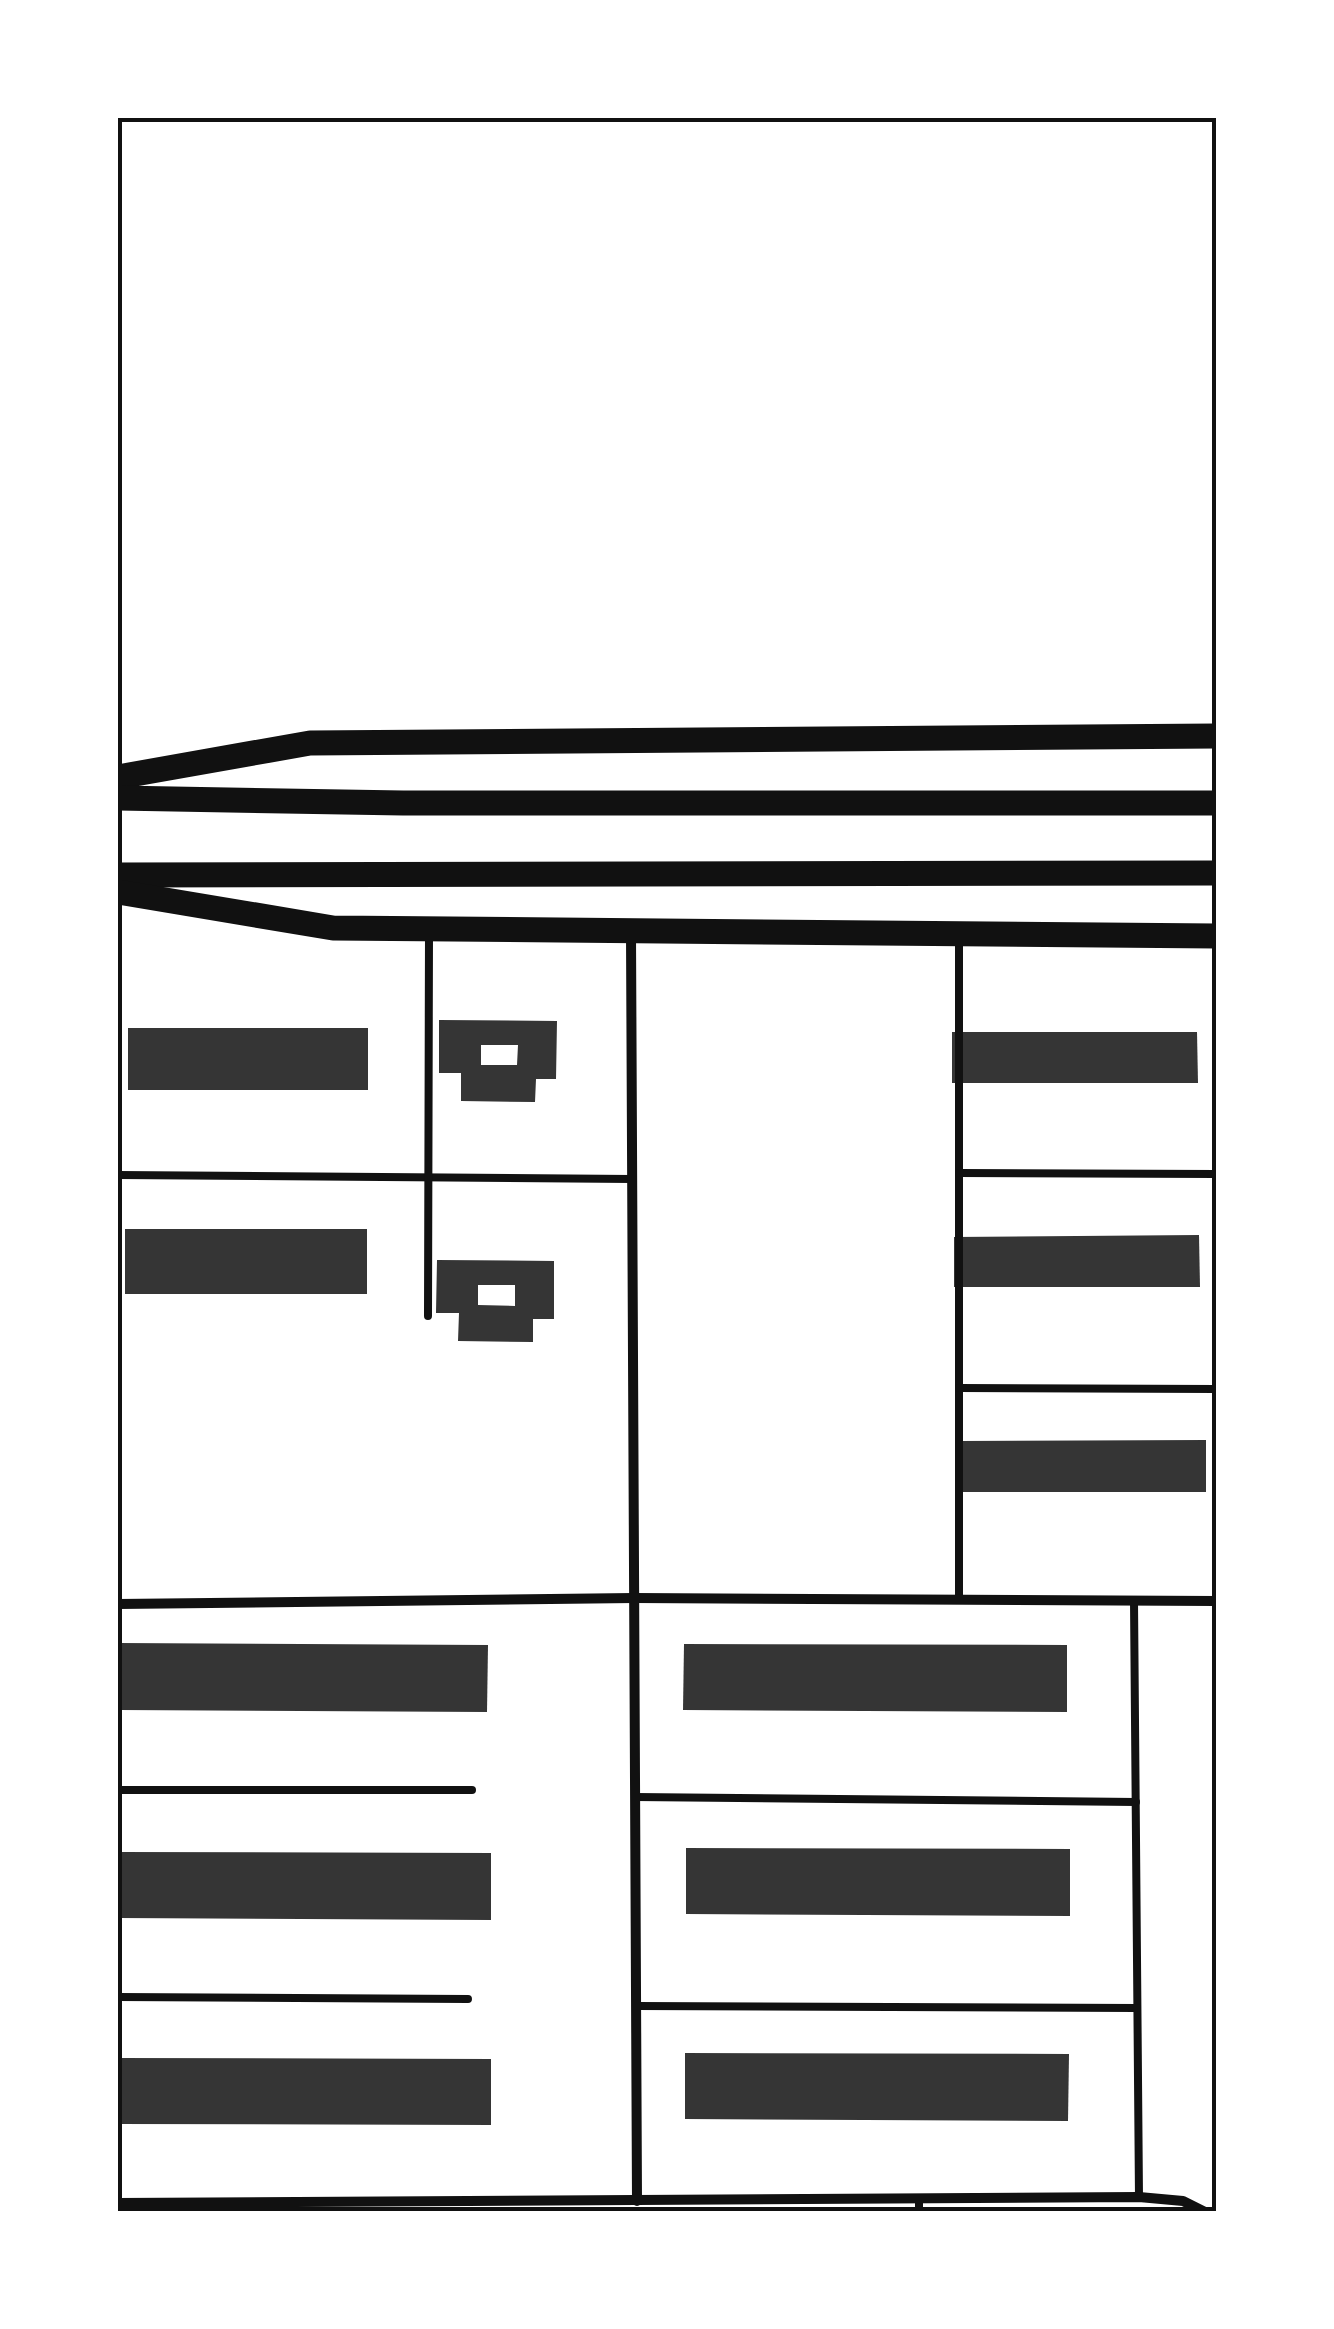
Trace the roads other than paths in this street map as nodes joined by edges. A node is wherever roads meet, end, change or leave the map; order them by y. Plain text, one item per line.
1 (1216, 736) edge
2 (118, 777) edge
3 (118, 798) edge
4 (1216, 802) edge
5 (1216, 873) edge
6 (118, 875) edge
7 (118, 892) edge
8 (429, 930) junction
9 (630, 933) junction
10 (959, 935) junction
11 (1216, 936) edge
12 (959, 1173) junction
13 (1216, 1174) edge
14 (118, 1176) edge
15 (428, 1178) junction
16 (632, 1179) junction
17 (428, 1316) dead end
18 (959, 1388) junction
19 (1216, 1389) edge
20 (634, 1598) junction
21 (959, 1600) junction
22 (1134, 1601) junction
23 (1216, 1601) edge
24 (118, 1604) edge
25 (118, 1790) edge
26 (472, 1790) dead end
27 (635, 1797) junction
28 (1136, 1802) junction
29 (118, 1997) edge
30 (468, 1999) dead end
31 (636, 2006) junction
32 (1137, 2008) junction
33 (1139, 2197) junction
34 (637, 2201) junction
35 (118, 2202) edge
36 (512, 2206) edge
37 (919, 2206) edge
38 (1205, 2212) edge

1 - 2 main road
3 - 4 main road
5 - 6 main road
7 - 8 main road
8 - 9 main road
8 - 15 lane
9 - 10 main road
9 - 16 street
10 - 11 main road
10 - 12 lane
12 - 13 lane
12 - 18 lane
14 - 15 lane
15 - 16 lane
15 - 17 lane
16 - 20 street
18 - 19 lane
18 - 21 lane
20 - 21 street
20 - 24 street
20 - 27 street
21 - 22 street
22 - 23 street
22 - 28 lane
25 - 26 lane
27 - 28 lane
27 - 31 street
28 - 32 lane
29 - 30 lane
31 - 32 lane
31 - 34 street
32 - 33 lane
33 - 37 street
33 - 38 street
34 - 36 street
34 - 37 street
35 - 36 street

